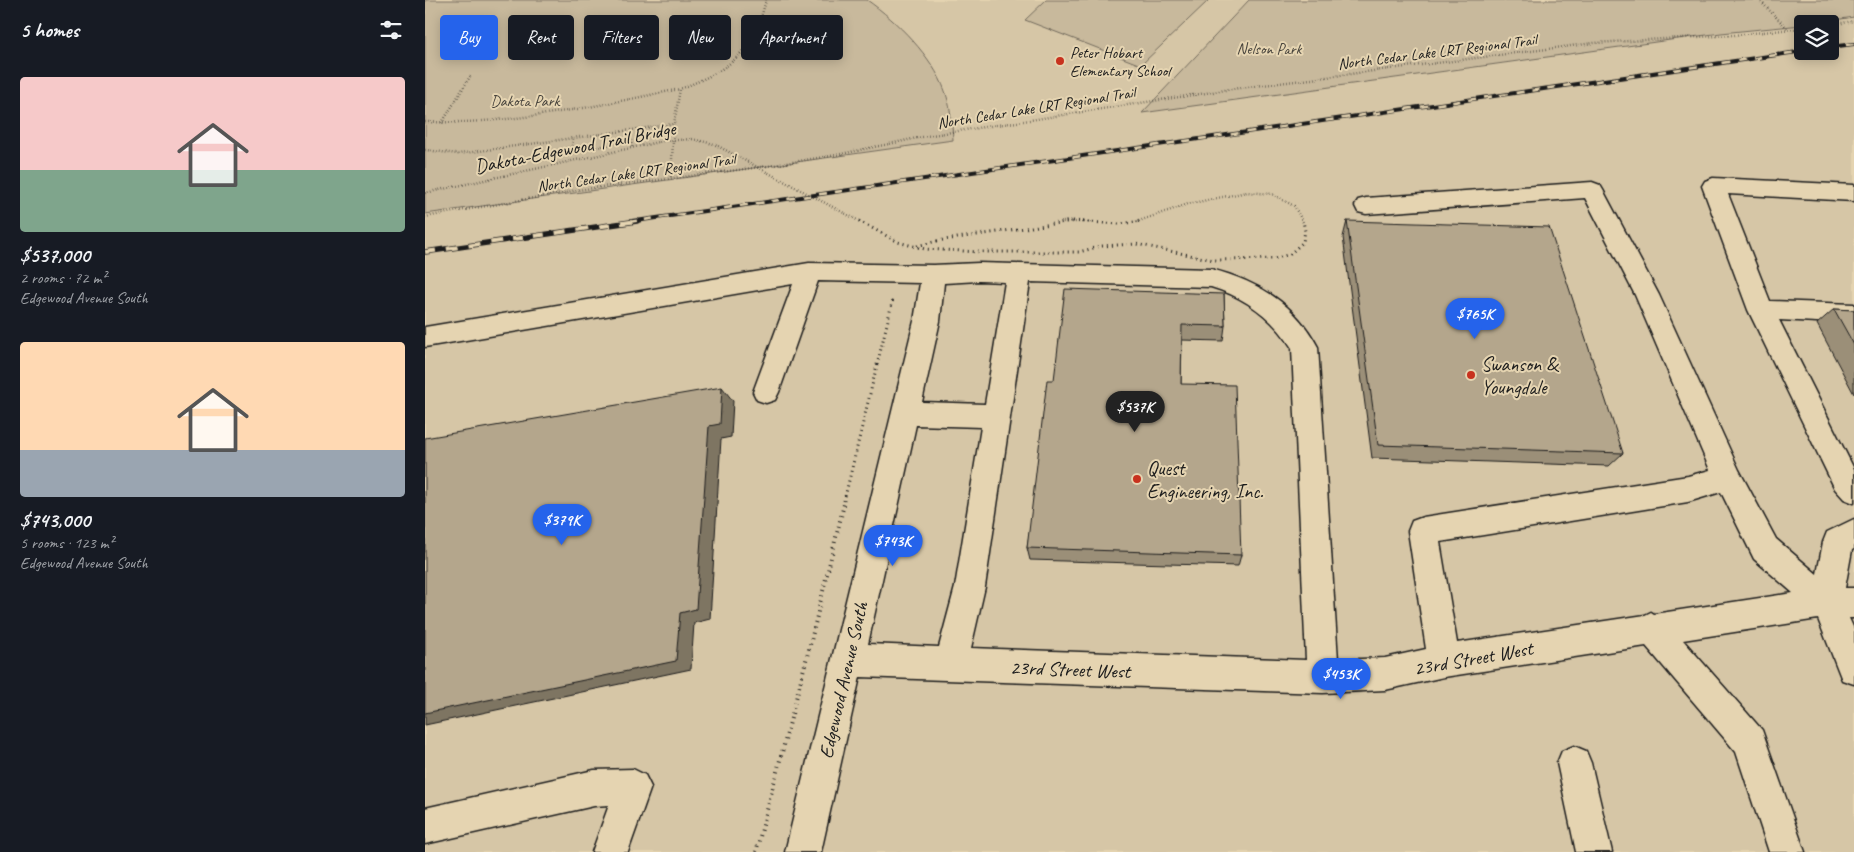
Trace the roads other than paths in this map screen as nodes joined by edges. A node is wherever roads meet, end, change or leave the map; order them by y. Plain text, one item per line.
1 (1854, 193) edge
2 (1366, 206) dead end
3 (809, 272) junction
4 (1019, 273) junction
5 (933, 274) junction
6 (1761, 310) junction
7 (1854, 314) edge
8 (425, 337) edge
9 (766, 392) dead end
10 (905, 413) junction
11 (997, 416) junction
12 (1728, 477) junction
13 (1854, 490) edge
14 (1854, 533) edge
15 (1840, 603) edge
16 (1651, 628) junction
17 (848, 660) junction
18 (1444, 661) junction
19 (951, 665) junction
20 (1854, 668) edge
21 (1323, 677) junction
22 (1574, 763) dead end
23 (425, 826) edge
24 (610, 852) edge
25 (803, 852) edge
26 (1594, 852) edge
27 (1787, 852) edge

1 - 6 street
2 - 12 street
3 - 5 street
3 - 8 street
3 - 9 street
4 - 5 street
4 - 11 street
4 - 21 street
5 - 10 street, Edgewood Avenue South
6 - 7 street
6 - 13 street
10 - 11 street
10 - 17 street, Edgewood Avenue South
11 - 19 street
12 - 15 street
12 - 18 street
14 - 15 street
15 - 16 street, 23rd Street West
15 - 20 street
16 - 18 street, 23rd Street West
16 - 27 street
17 - 19 street, 23rd Street West
17 - 25 street, Edgewood Avenue South
18 - 21 street, 23rd Street West
19 - 21 street, 23rd Street West
22 - 26 street
23 - 24 street

